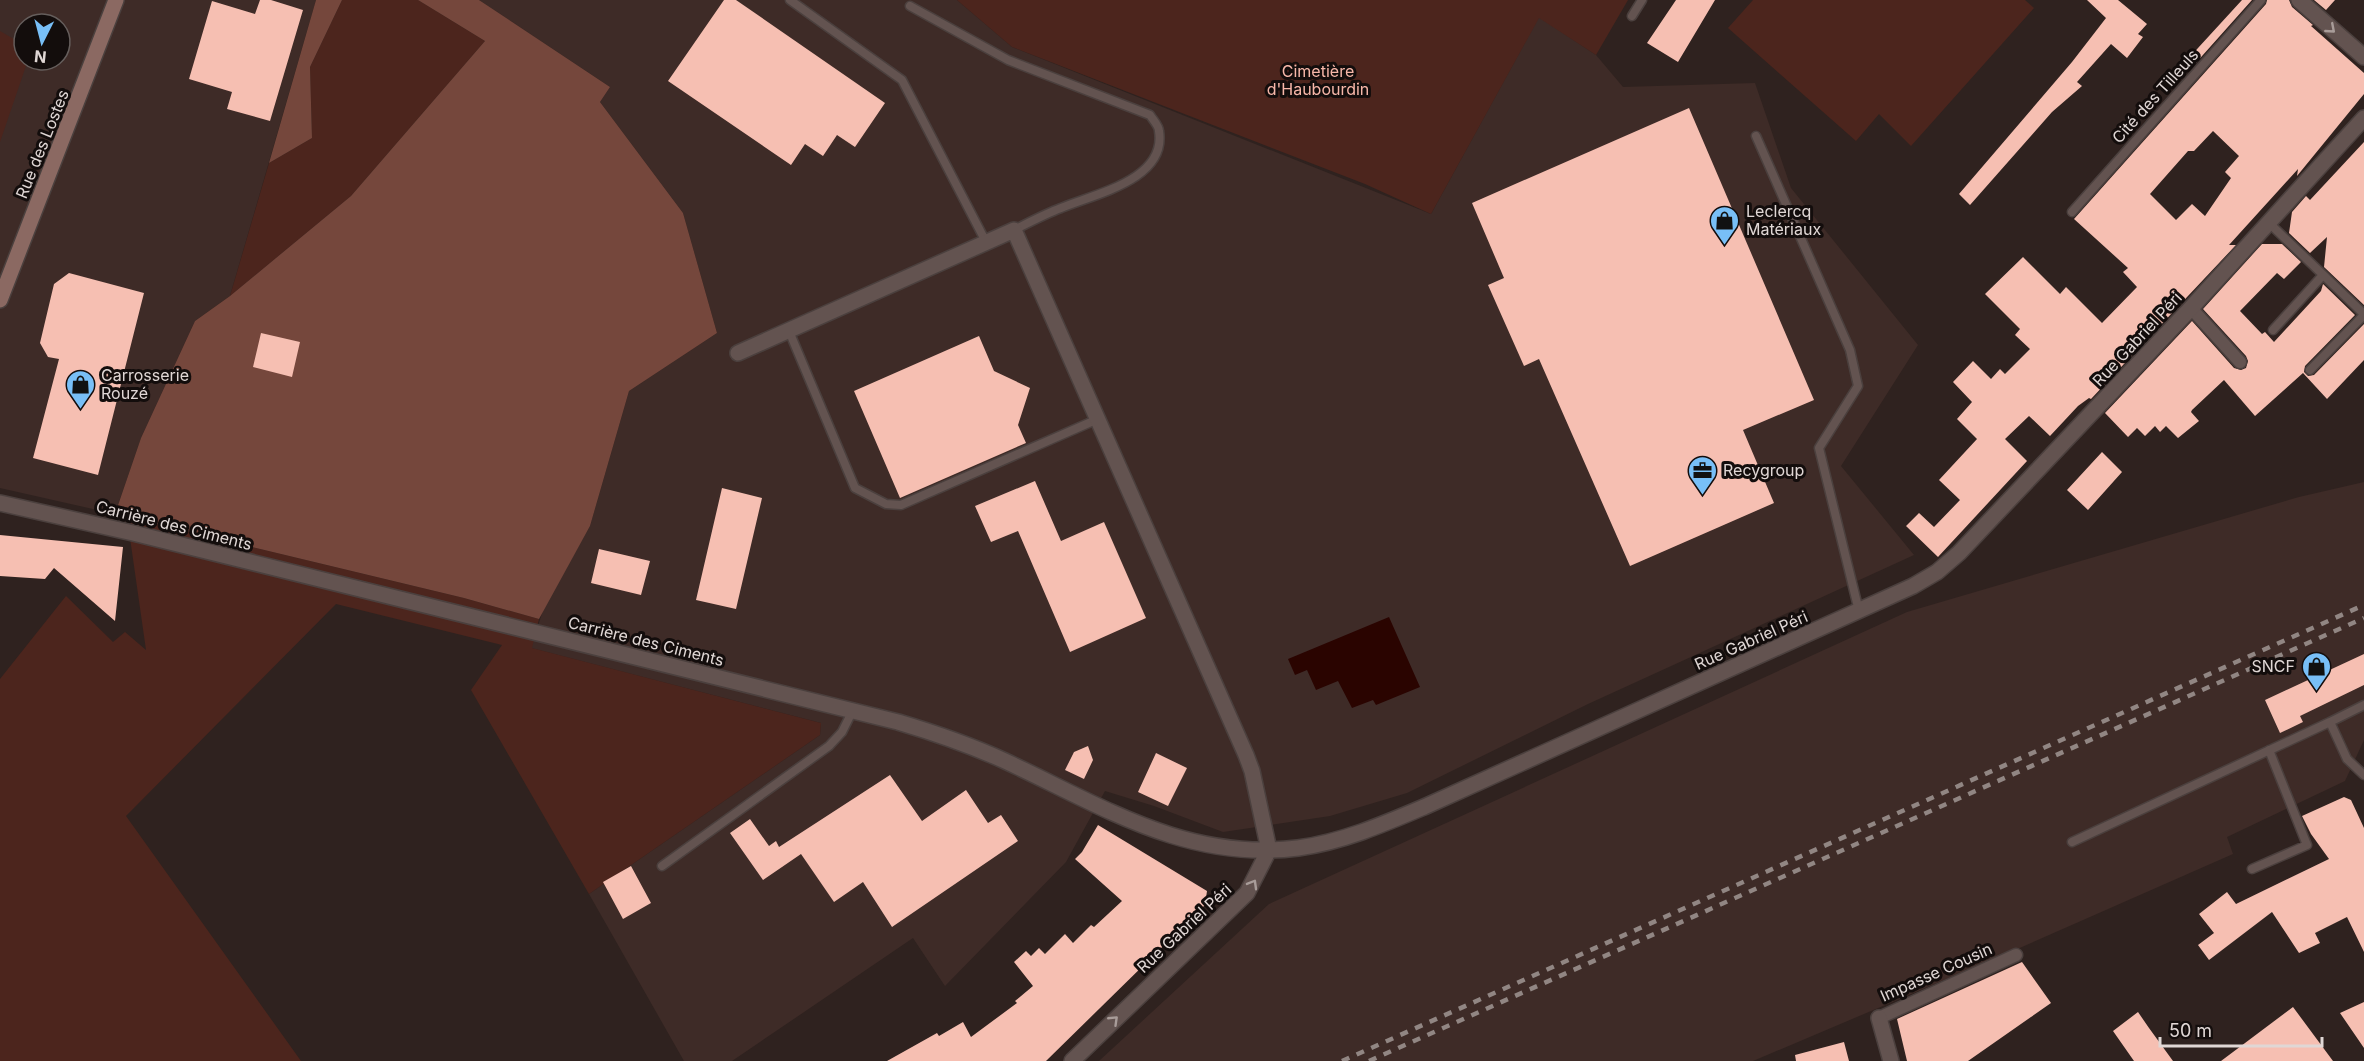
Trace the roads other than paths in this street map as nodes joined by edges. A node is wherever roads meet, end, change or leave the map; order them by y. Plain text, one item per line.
1 (116, 0) edge
2 (790, 0) edge
3 (1641, 0) edge
4 (2261, 0) edge
5 (2298, 0) edge
6 (910, 6) dead end
7 (1632, 16) dead end
8 (2364, 57) edge
9 (2364, 118) edge
10 (1756, 136) dead end
11 (2072, 212) dead end
12 (2268, 222) junction
13 (1014, 230) junction
14 (986, 242) junction
15 (2323, 275) junction
16 (0, 300) edge
17 (2191, 308) junction
18 (2364, 315) edge
19 (2273, 330) dead end
20 (789, 331) junction
21 (738, 353) dead end
22 (2240, 362) dead end
23 (2310, 370) dead end
24 (1098, 419) junction
25 (0, 503) edge
26 (1859, 611) junction
27 (2364, 705) edge
28 (854, 710) junction
29 (2330, 722) junction
30 (2269, 750) junction
31 (2364, 775) edge
32 (2072, 842) dead end
33 (1269, 850) junction
34 (662, 866) dead end
35 (2252, 869) dead end
36 (2016, 955) dead end
37 (1879, 1018) joint
38 (1072, 1061) edge
39 (1891, 1061) edge

1 - 16 main road, Rue des Lostes
2 - 14 lane
3 - 7 lane
4 - 11 lane, Cité des Tilleuls
5 -> 8 street
6 - 13 lane
9 - 12 street, Rue Gabriel Péri
10 - 26 lane
12 - 15 lane
12 - 17 street, Rue Gabriel Péri
13 - 14 street
13 - 24 street
14 - 20 street
15 - 18 lane
15 - 19 lane
17 - 22 street
17 - 26 street, Rue Gabriel Péri
18 - 23 lane
20 - 21 street
20 - 24 lane
24 - 33 street
25 - 28 street, Carrière des Ciments
26 - 33 street, Rue Gabriel Péri
27 - 29 lane
28 - 33 street, Carrière des Ciments
28 - 34 lane
29 - 30 lane
29 - 31 lane
30 - 32 lane
30 - 35 lane
38 -> 33 street, Rue Gabriel Péri
36 - 37 street, Impasse Cousin
37 - 39 street, Impasse Cousin

